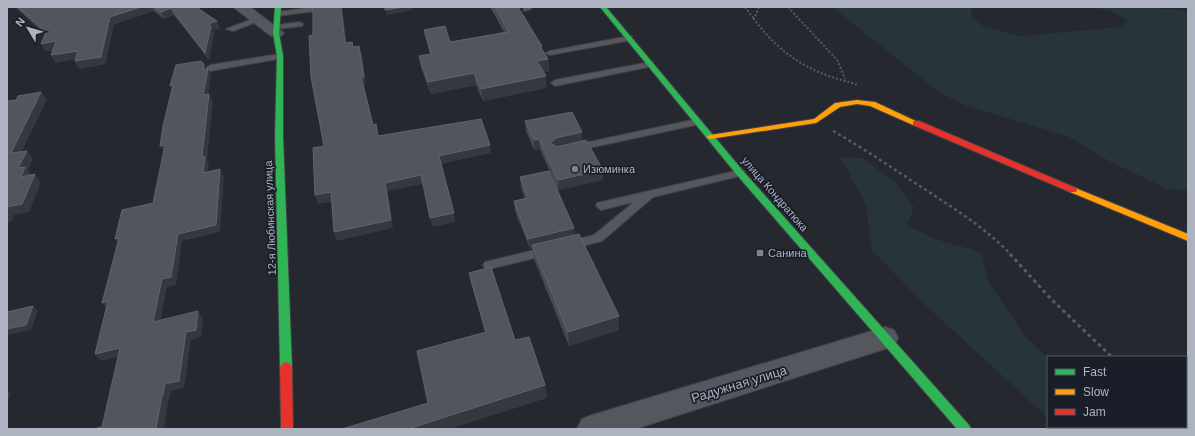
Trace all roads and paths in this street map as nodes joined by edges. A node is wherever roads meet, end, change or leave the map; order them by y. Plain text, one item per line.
1 (240, 7) edge
2 (603, 7) edge
3 (745, 7) edge
4 (759, 7) edge
5 (788, 7) edge
6 (315, 9) edge
7 (278, 10) edge
8 (754, 19) junction
9 (258, 20) junction
10 (299, 24) dead end
11 (230, 29) dead end
12 (276, 30) junction
13 (629, 38) junction
14 (550, 53) dead end
15 (280, 56) junction
16 (650, 64) junction
17 (210, 68) dead end
18 (845, 79) junction
19 (555, 83) dead end
20 (872, 104) junction
21 (697, 122) junction
22 (816, 122) junction
23 (710, 137) junction
24 (564, 150) edge
25 (740, 173) junction
26 (650, 194) junction
27 (601, 206) dead end
28 (1188, 238) edge
29 (489, 265) dead end
30 (885, 338) junction
31 (1111, 356) edge
32 (932, 394) junction
33 (287, 429) edge
34 (592, 429) edge
35 (958, 429) edge
36 (965, 429) edge

1 - 9 street
2 - 13 street, улица Кондратюка
3 - 8 path
4 - 8 path
5 - 18 path
6 - 7 lane
7 - 12 street, 12-я Любинская улица
8 - 18 path
9 - 11 lane
9 - 12 street
10 - 12 lane
12 - 15 street, 12-я Любинская улица
13 - 14 lane
13 - 16 street, улица Кондратюка
15 - 17 lane
15 - 33 street, 12-я Любинская улица
16 - 19 lane
16 - 21 street, улица Кондратюка
18 - 20 path
20 - 22 street
20 - 28 street
21 - 23 street, улица Кондратюка
21 - 24 lane
22 - 23 street
22 - 31 path
23 - 25 street, улица Кондратюка
25 - 26 lane
25 - 30 street, улица Кондратюка
26 - 27 lane
26 - 29 lane
30 - 32 street, улица Кондратюка
30 - 34 street, Радужная улица
32 - 35 street
32 - 36 street

